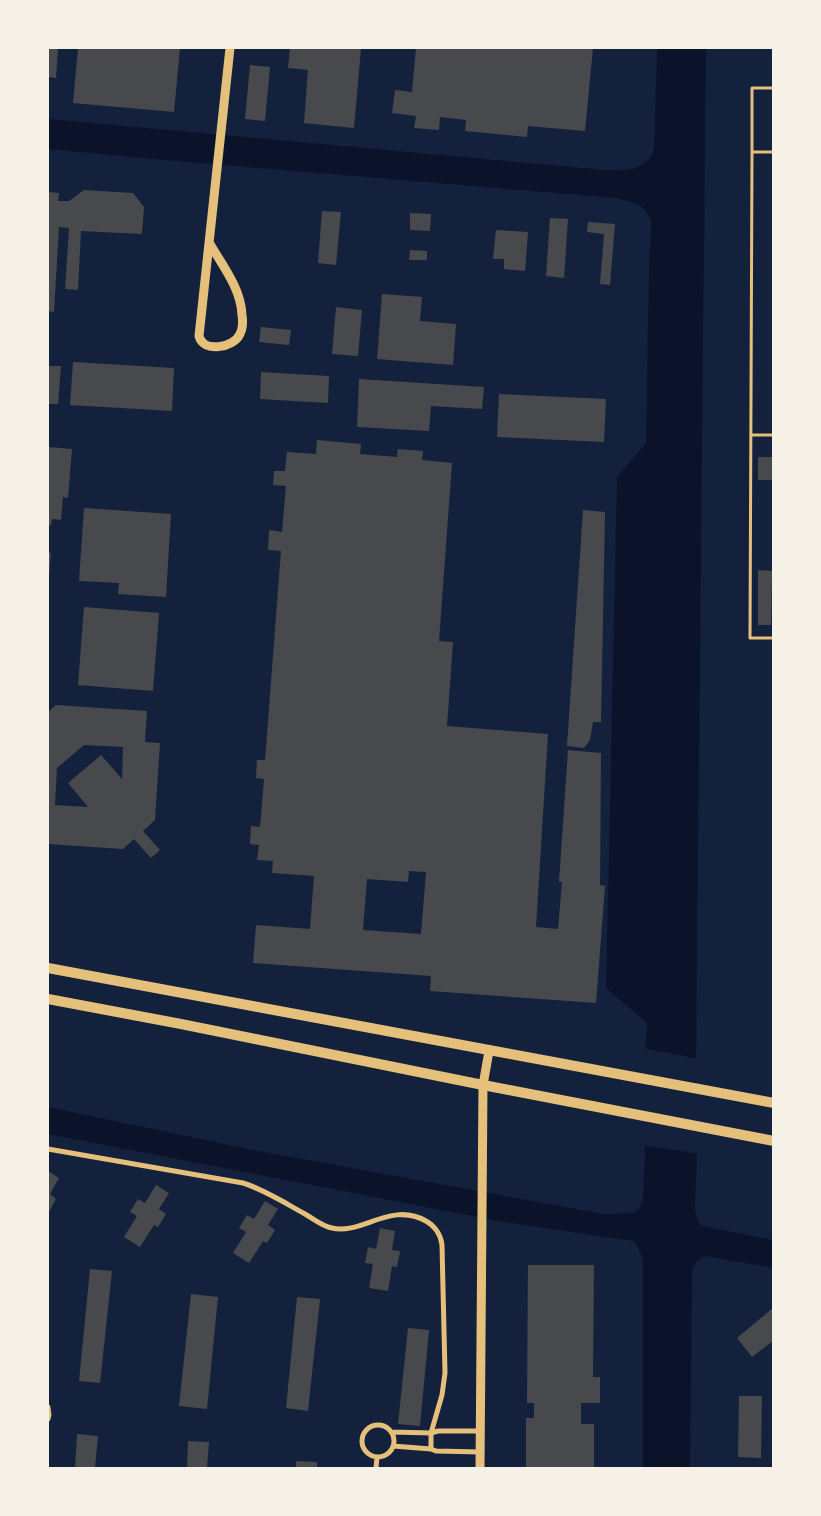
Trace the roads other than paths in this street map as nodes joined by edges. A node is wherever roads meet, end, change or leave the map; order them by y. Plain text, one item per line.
1 (230, 48) edge
2 (774, 88) edge
3 (752, 152) junction
4 (774, 152) edge
5 (210, 244) junction
6 (751, 435) junction
7 (774, 435) edge
8 (774, 638) edge
9 (48, 968) edge
10 (48, 999) edge
11 (489, 1051) junction
12 (483, 1085) junction
13 (774, 1103) edge
14 (774, 1141) edge
15 (48, 1149) edge
16 (48, 1406) edge
17 (48, 1419) edge
18 (480, 1431) junction
19 (392, 1432) junction
20 (431, 1433) junction
21 (394, 1446) junction
22 (431, 1449) junction
23 (480, 1452) junction
24 (377, 1457) junction
25 (376, 1468) edge
26 (480, 1468) edge

1 - 5 street
2 - 3 lane
3 - 4 lane
3 - 6 lane
5 - 5 street
6 - 7 lane
6 - 8 lane
9 - 11 main road
10 - 12 main road
11 - 12 street
11 - 13 main road
12 - 14 main road
12 - 18 street
15 - 20 street
16 - 17 street
18 - 20 street
18 - 23 street
19 - 20 street
19 - 21 street
19 - 24 street
20 - 22 street
21 - 22 street
21 - 24 street
22 - 23 street
23 - 26 street
24 - 25 street

